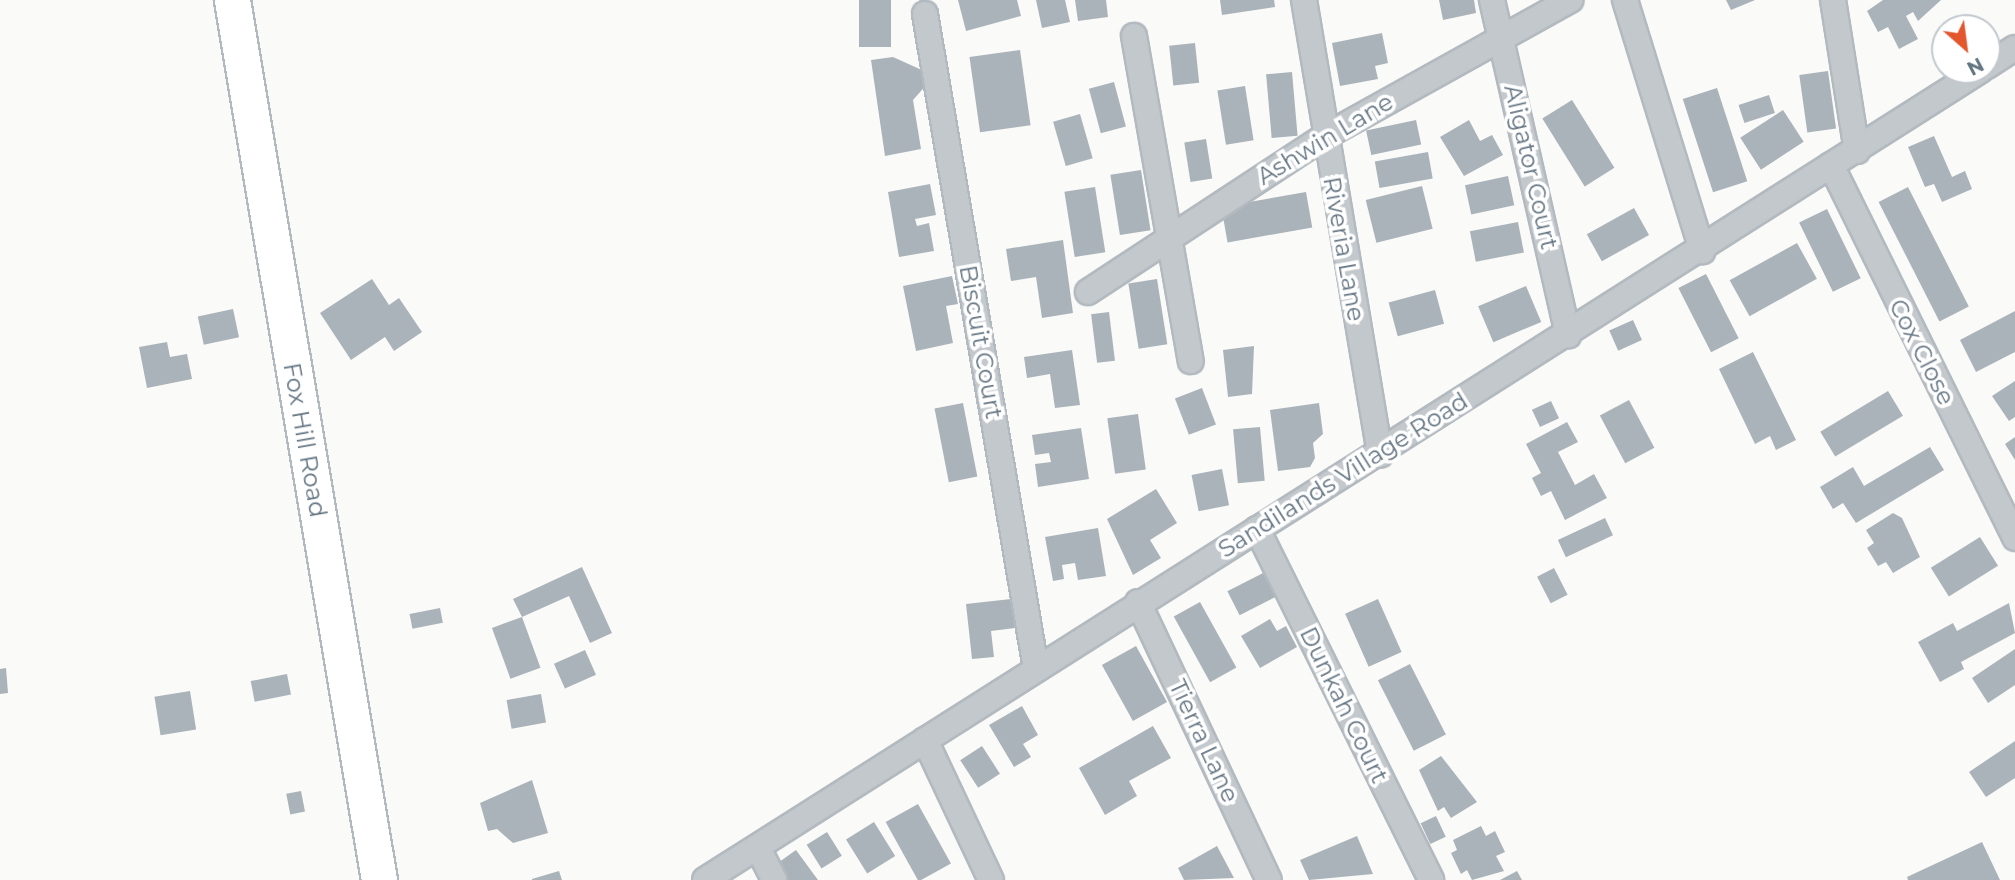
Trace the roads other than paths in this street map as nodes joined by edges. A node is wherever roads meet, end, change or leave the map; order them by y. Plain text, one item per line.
1 (232, 0) edge
2 (1304, 0) edge
3 (1492, 0) edge
4 (1570, 0) edge
5 (1625, 0) edge
6 (1833, 0) edge
7 (925, 14) dead end
8 (1135, 36) dead end
9 (1502, 36) junction
10 (1960, 84) edge
11 (1324, 136) junction
12 (1857, 151) junction
13 (1831, 165) junction
14 (1169, 239) junction
15 (1702, 251) junction
16 (1088, 292) dead end
17 (1568, 335) junction
18 (1191, 360) dead end
19 (1380, 455) junction
20 (1256, 529) junction
21 (2015, 538) edge
22 (1138, 602) junction
23 (1037, 669) junction
24 (925, 740) junction
25 (758, 848) junction
26 (379, 880) edge
27 (705, 880) edge
28 (774, 880) edge
29 (991, 880) edge
30 (1269, 880) edge
31 (1431, 880) edge

1 - 26 main road, Fox Hill Road
2 - 11 street, Riveria Lane
3 - 9 street, Aligator Court
4 - 9 street, Ashwin Lane
5 - 15 street
6 - 12 street
7 - 23 street, Biscuit Court
8 - 14 street
9 - 11 street, Ashwin Lane
9 - 17 street, Aligator Court
10 - 12 street, Sandilands Village Road
11 - 14 street, Ashwin Lane
11 - 19 street, Riveria Lane
12 - 13 street, Sandilands Village Road
13 - 15 street, Sandilands Village Road
13 - 21 street, Cox Close
14 - 16 street, Ashwin Lane
14 - 18 street
15 - 17 street, Sandilands Village Road
17 - 19 street, Sandilands Village Road
19 - 20 street, Sandilands Village Road
20 - 22 street, Sandilands Village Road
20 - 31 street, Dunkah Court
22 - 23 street, Sandilands Village Road
22 - 30 street, Tierra Lane
23 - 24 street, Sandilands Village Road
24 - 25 street, Sandilands Village Road
24 - 29 street
25 - 27 street, Sandilands Village Road
25 - 28 street

